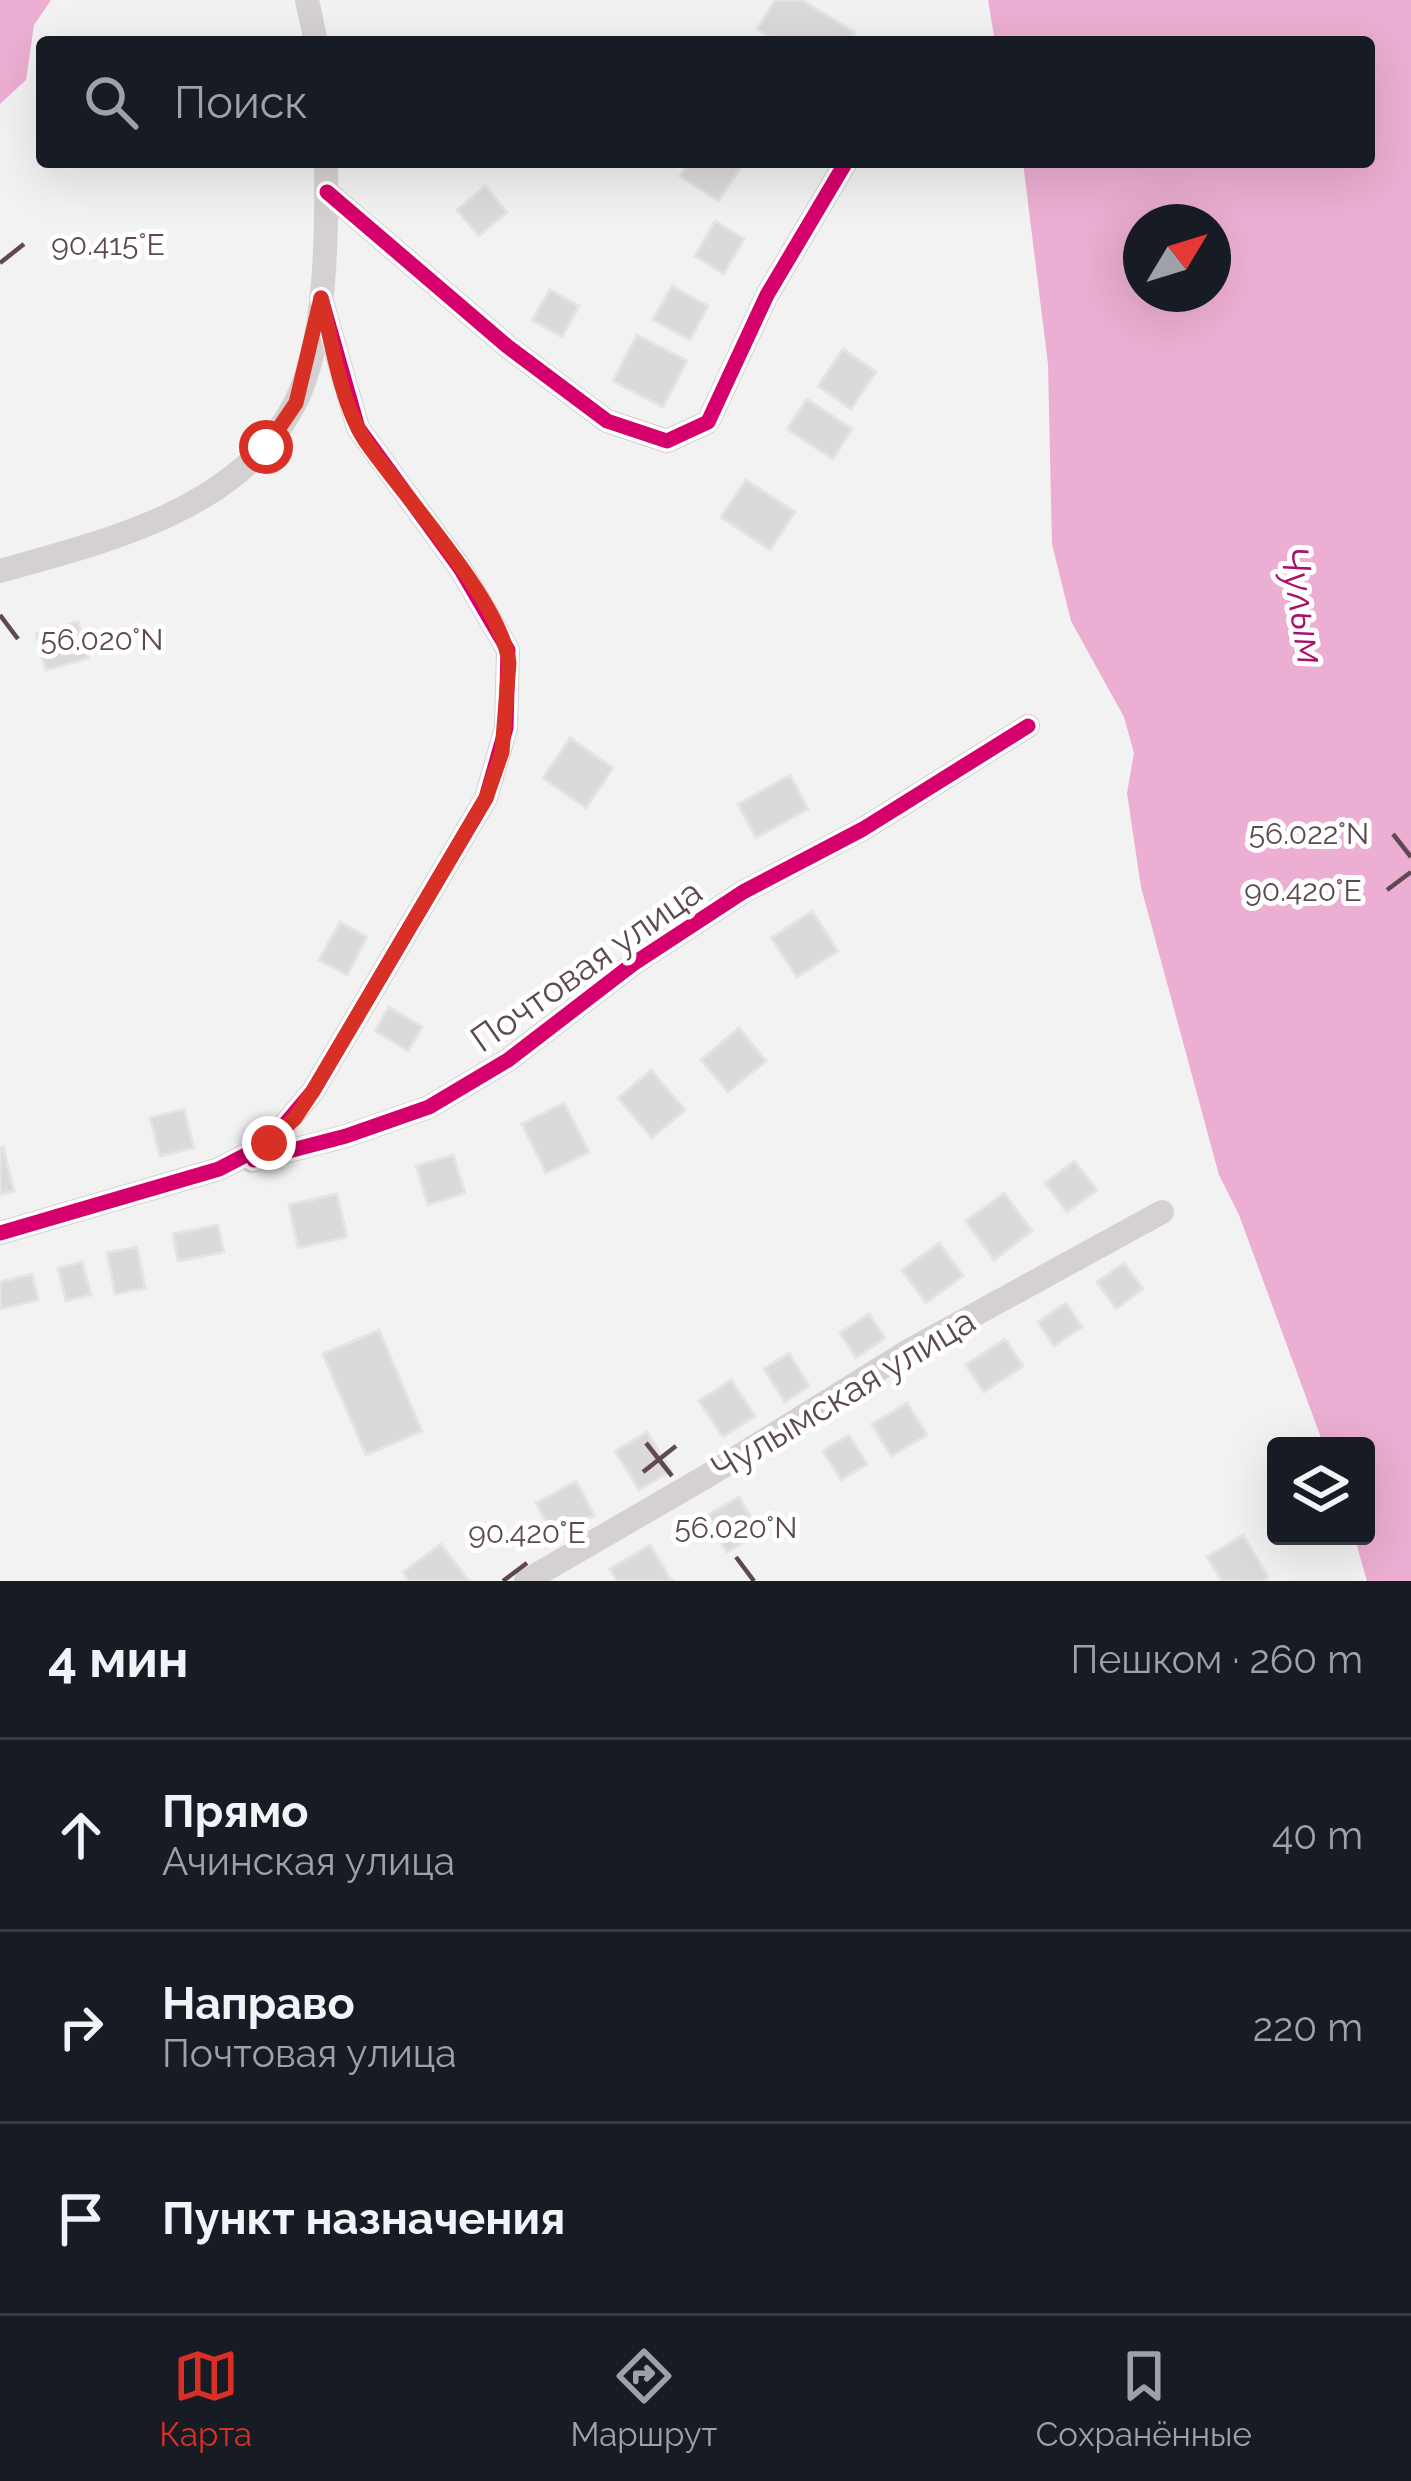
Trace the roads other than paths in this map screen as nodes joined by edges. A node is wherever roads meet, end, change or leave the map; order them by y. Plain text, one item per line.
1 (307, 0) edge
2 (315, 36) edge
3 (326, 168) edge
4 (842, 168) edge
5 (327, 192) junction
6 (321, 298) junction
7 (0, 571) edge
8 (1028, 726) dead end
9 (219, 1169) junction
10 (1162, 1212) dead end
11 (0, 1233) edge
12 (526, 1581) edge

1 - 2 street
3 - 5 street
4 - 5 street
5 - 6 street
6 - 7 street
6 - 9 street, Почтовая улица
8 - 9 street, Почтовая улица
9 - 11 street, Почтовая улица
10 - 12 street, Чулымская улица

